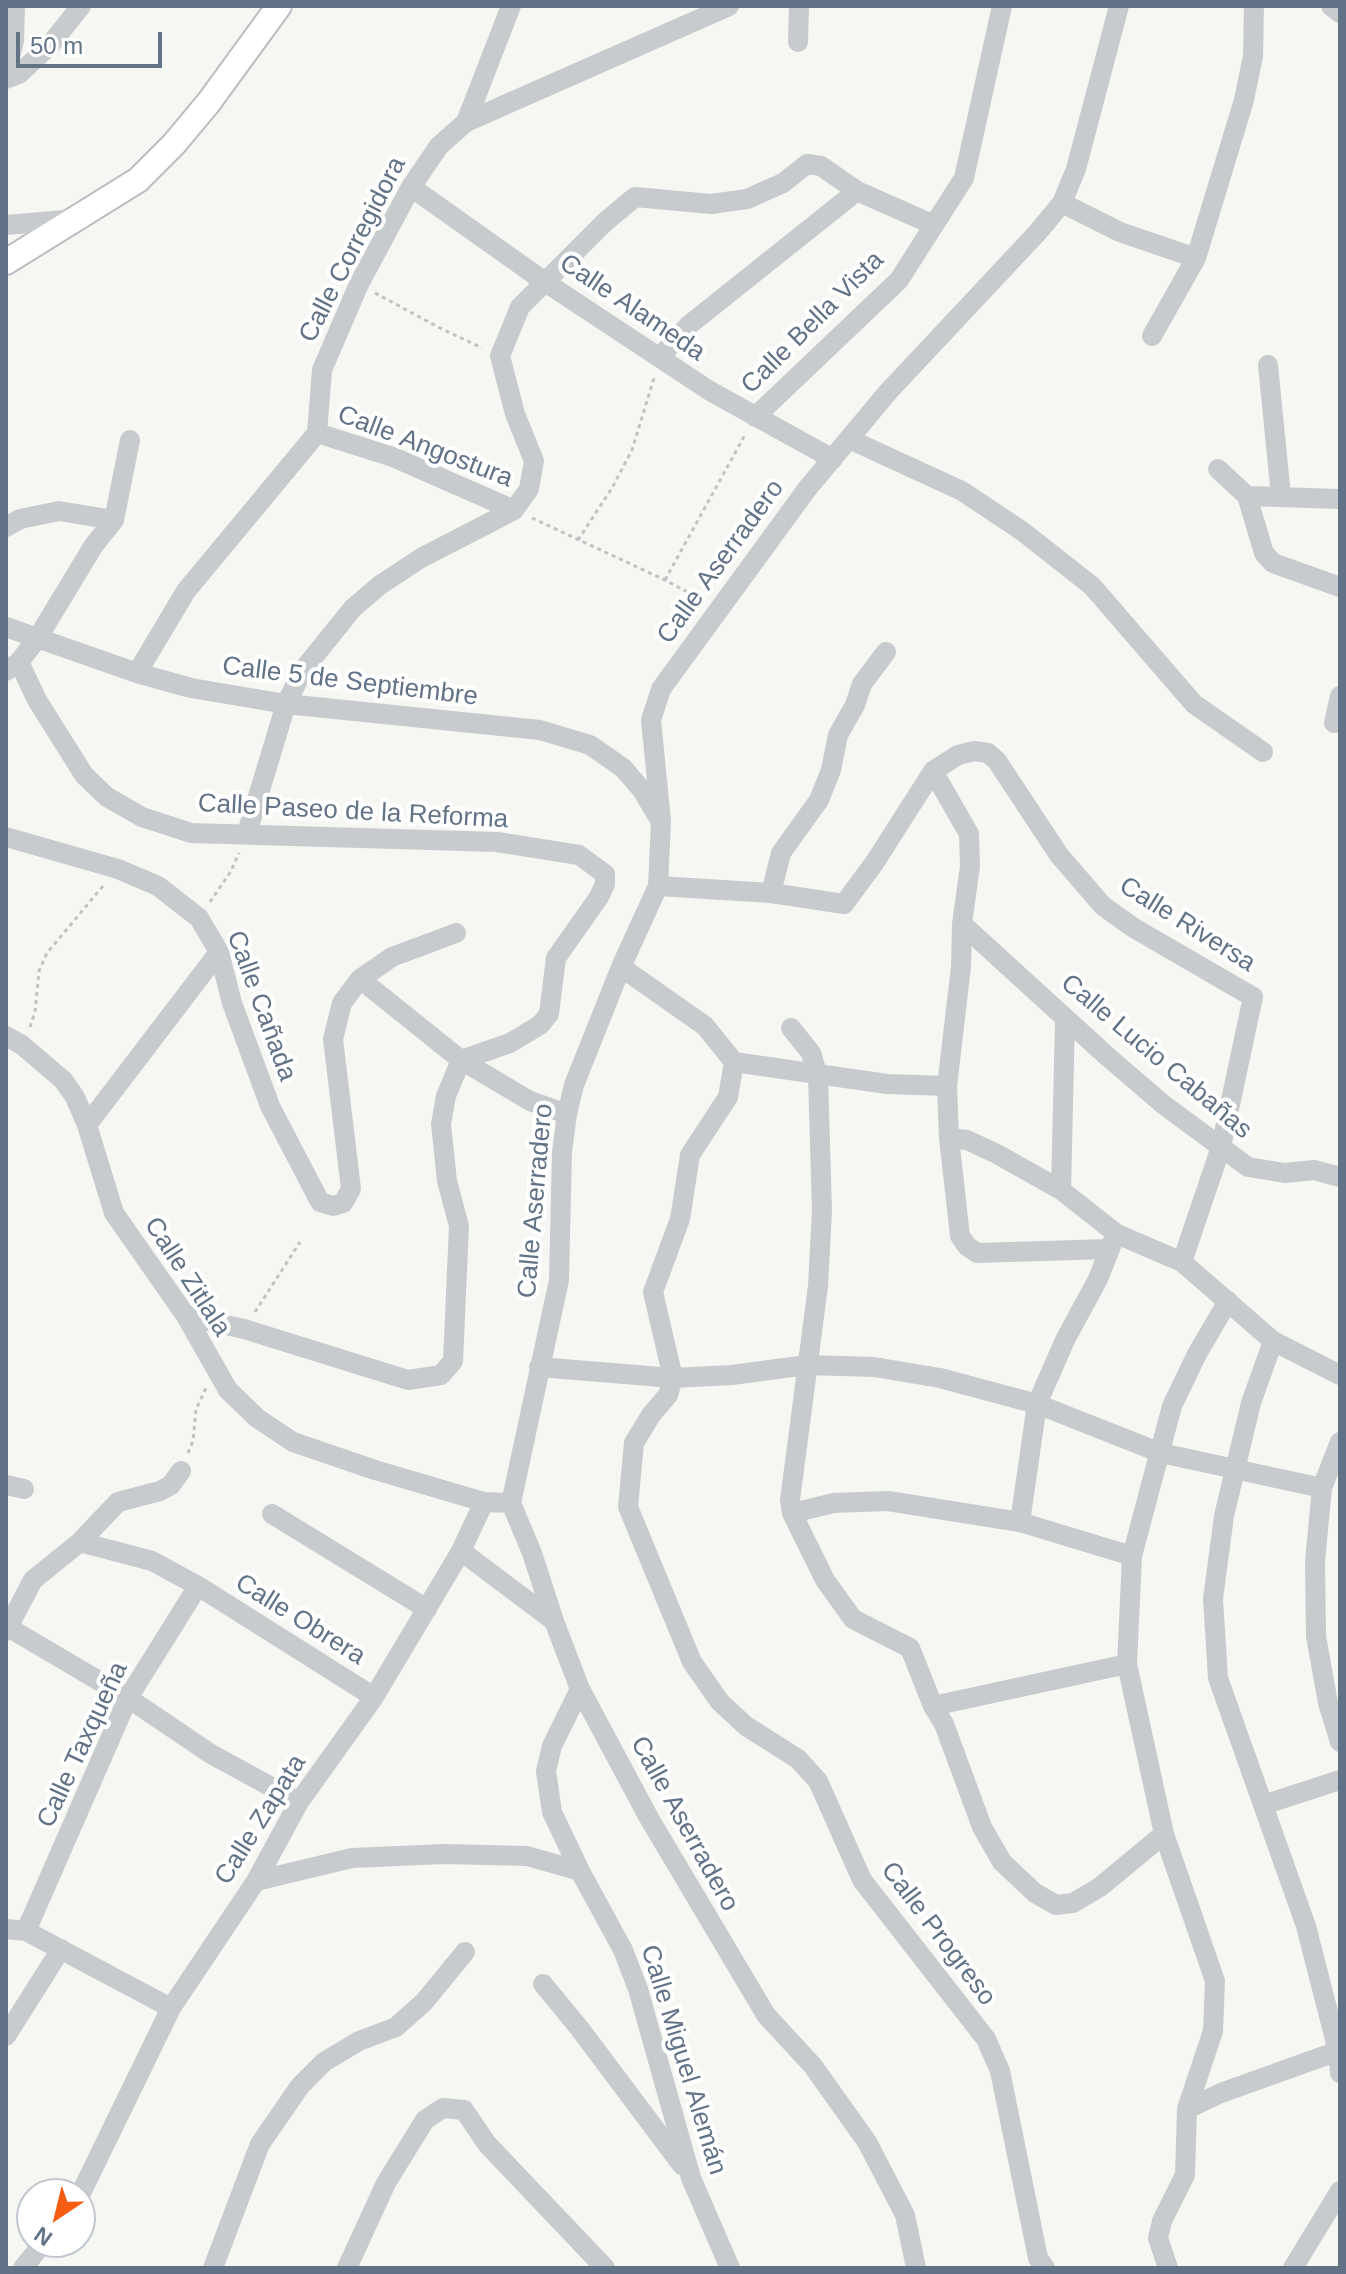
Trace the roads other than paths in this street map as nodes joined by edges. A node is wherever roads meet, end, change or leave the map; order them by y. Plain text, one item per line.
1 (15, 6) edge
2 (81, 6) edge
3 (279, 6) edge
4 (511, 6) edge
5 (729, 6) edge
6 (799, 6) edge
7 (1002, 6) edge
8 (1119, 6) edge
9 (1254, 6) edge
10 (1331, 6) edge
11 (1340, 13) edge
12 (798, 42) dead end
13 (10, 69) edge
14 (466, 122) junction
15 (411, 187) junction
16 (857, 191) junction
17 (1062, 203) junction
18 (77, 219) junction
19 (6, 225) edge
20 (934, 225) junction
21 (1196, 258) junction
22 (6, 262) edge
23 (545, 282) junction
24 (1152, 336) dead end
25 (660, 357) junction
26 (1268, 365) dead end
27 (755, 417) junction
28 (317, 433) junction
29 (849, 439) junction
30 (130, 440) dead end
31 (833, 459) junction
32 (1218, 469) dead end
33 (1247, 496) junction
34 (1281, 496) junction
35 (1340, 499) edge
36 (514, 510) junction
37 (114, 520) junction
38 (6, 527) edge
39 (1340, 587) edge
40 (6, 627) edge
41 (37, 639) junction
42 (886, 652) dead end
43 (12, 666) edge
44 (137, 673) junction
45 (1340, 696) edge
46 (286, 704) junction
47 (1334, 723) dead end
48 (1263, 752) dead end
49 (933, 771) junction
50 (661, 821) junction
51 (247, 833) junction
52 (6, 837) edge
53 (658, 886) junction
54 (771, 893) junction
55 (962, 924) junction
56 (456, 933) dead end
57 (219, 952) junction
58 (621, 967) junction
59 (360, 979) junction
60 (1065, 1020) junction
61 (791, 1028) dead end
62 (14, 1041) edge
63 (461, 1060) junction
64 (734, 1062) junction
65 (818, 1076) junction
66 (947, 1086) junction
67 (567, 1114) junction
68 (87, 1125) junction
69 (949, 1138) junction
70 (1221, 1147) junction
71 (1340, 1177) edge
72 (1061, 1190) junction
73 (1113, 1242) junction
74 (1182, 1262) junction
75 (1228, 1301) junction
76 (186, 1316) junction
77 (1273, 1341) junction
78 (807, 1365) junction
79 (539, 1367) junction
80 (1340, 1375) edge
81 (673, 1378) junction
82 (1037, 1404) junction
83 (1161, 1453) junction
84 (1338, 1458) edge
85 (1236, 1467) junction
86 (181, 1471) road end
87 (1322, 1488) junction
88 (484, 1502) junction
89 (511, 1503) junction
90 (792, 1513) junction
91 (272, 1514) dead end
92 (1020, 1522) junction
93 (80, 1542) junction
94 (461, 1551) junction
95 (1132, 1556) junction
96 (198, 1586) junction
97 (427, 1609) junction
98 (554, 1621) junction
99 (6, 1628) edge
100 (1127, 1664) junction
101 (580, 1689) junction
102 (374, 1697) junction
103 (128, 1698) junction
104 (933, 1706) junction
105 (1340, 1742) edge
106 (1340, 1780) edge
107 (299, 1802) junction
108 (1263, 1805) junction
109 (1164, 1834) junction
110 (580, 1871) junction
111 (256, 1881) junction
112 (16, 1930) edge
113 (61, 1949) junction
114 (465, 1952) dead end
115 (543, 1984) dead end
116 (171, 2008) junction
117 (6, 2036) edge
118 (1338, 2051) junction
119 (1340, 2073) edge
120 (1187, 2109) junction
121 (88, 2178) edge
122 (691, 2178) junction
123 (1340, 2191) edge
124 (213, 2268) edge
125 (347, 2268) edge
126 (605, 2268) edge
127 (730, 2268) edge
128 (916, 2268) edge
129 (1045, 2268) edge
130 (1168, 2268) edge
131 (1293, 2268) edge

1 - 13 street
2 - 13 street
3 - 18 main road
4 - 14 street, Calle Corregidora
5 - 14 street
6 - 12 street
7 - 20 street, Calle Bella Vista
8 - 17 street, Calle Aserradero
9 - 21 street
10 - 11 street
14 - 15 street, Calle Corregidora
15 - 23 street, Calle Alameda
15 - 28 street, Calle Corregidora
16 - 20 street
16 - 23 street
16 - 25 street
17 - 21 street
17 - 29 street, Calle Aserradero
18 - 19 street
18 - 22 main road
20 - 27 street, Calle Bella Vista
21 - 24 street
23 - 25 street, Calle Alameda
23 - 36 street
25 - 27 street, Calle Alameda
26 - 34 street
27 - 31 street, Calle Alameda
28 - 36 street, Calle Angostura
28 - 44 street
29 - 31 street, Calle Aserradero
29 - 48 street
30 - 37 street
31 - 50 street, Calle Aserradero
32 - 33 street
33 - 34 street
33 - 39 street
34 - 35 street
36 - 46 street
37 - 38 street
37 - 41 street
40 - 41 street, Calle 5 de Septiembre
41 - 43 street
41 - 44 street, Calle 5 de Septiembre
42 - 54 street
43 - 51 street, Calle Paseo de la Reforma
44 - 46 street, Calle 5 de Septiembre
45 - 47 street
46 - 50 street, Calle 5 de Septiembre
46 - 51 street
49 - 54 street
49 - 55 street
49 - 70 street, Calle Riversa
50 - 53 street, Calle Aserradero
51 - 63 street, Calle Paseo de la Reforma
52 - 57 street, Calle Cañada
53 - 54 street
53 - 58 street, Calle Aserradero
55 - 60 street, Calle Lucio Cabañas
55 - 66 street
56 - 59 street
57 - 59 street, Calle Cañada
57 - 68 street
58 - 64 street
58 - 67 street, Calle Aserradero
59 - 63 street
60 - 70 street, Calle Lucio Cabañas
60 - 72 street
61 - 65 street
62 - 68 street, Calle Zitlala
63 - 67 street
63 - 76 street
64 - 65 street
64 - 81 street
65 - 66 street
65 - 78 street
66 - 69 street
67 - 79 street, Calle Aserradero
68 - 76 street, Calle Zitlala
69 - 72 street
69 - 73 street
70 - 71 street, Calle Lucio Cabañas
70 - 74 street, Calle Riversa
72 - 73 street
73 - 74 street
73 - 82 street
74 - 75 street
75 - 77 street
75 - 83 street
76 - 88 street, Calle Zitlala
77 - 80 street
77 - 85 street
78 - 81 street
78 - 82 street
78 - 90 street
79 - 81 street
79 - 89 street, Calle Aserradero
81 - 129 street, Calle Progreso
82 - 83 street
82 - 92 street
83 - 85 street
83 - 95 street
84 - 87 street
85 - 87 street
85 - 108 street
86 - 93 street
87 - 105 street
88 - 89 street
88 - 94 street, Calle Zapata
89 - 98 street, Calle Aserradero
90 - 92 street
90 - 104 street
91 - 97 street
92 - 95 street
93 - 96 street, Calle Obrera
93 - 99 street
94 - 97 street, Calle Zapata
94 - 98 street
95 - 100 street
96 - 102 street, Calle Obrera
96 - 103 street, Calle Taxqueña
97 - 102 street, Calle Zapata
98 - 101 street, Calle Aserradero
99 - 103 street
100 - 104 street
100 - 109 street
101 - 110 street, Calle Miguel Alemán
101 - 128 street, Calle Aserradero
102 - 107 street, Calle Zapata
103 - 107 street
103 - 112 street, Calle Taxqueña
104 - 109 street
106 - 108 street
107 - 111 street, Calle Zapata
108 - 118 street
109 - 120 street
110 - 111 street
110 - 122 street, Calle Miguel Alemán
111 - 116 street, Calle Zapata
112 - 113 street
113 - 116 street
113 - 117 street
114 - 124 street
115 - 122 street
116 - 121 street, Calle Zapata
118 - 119 street
118 - 120 street
120 - 130 street
122 - 127 street, Calle Miguel Alemán
123 - 131 street
125 - 126 street

